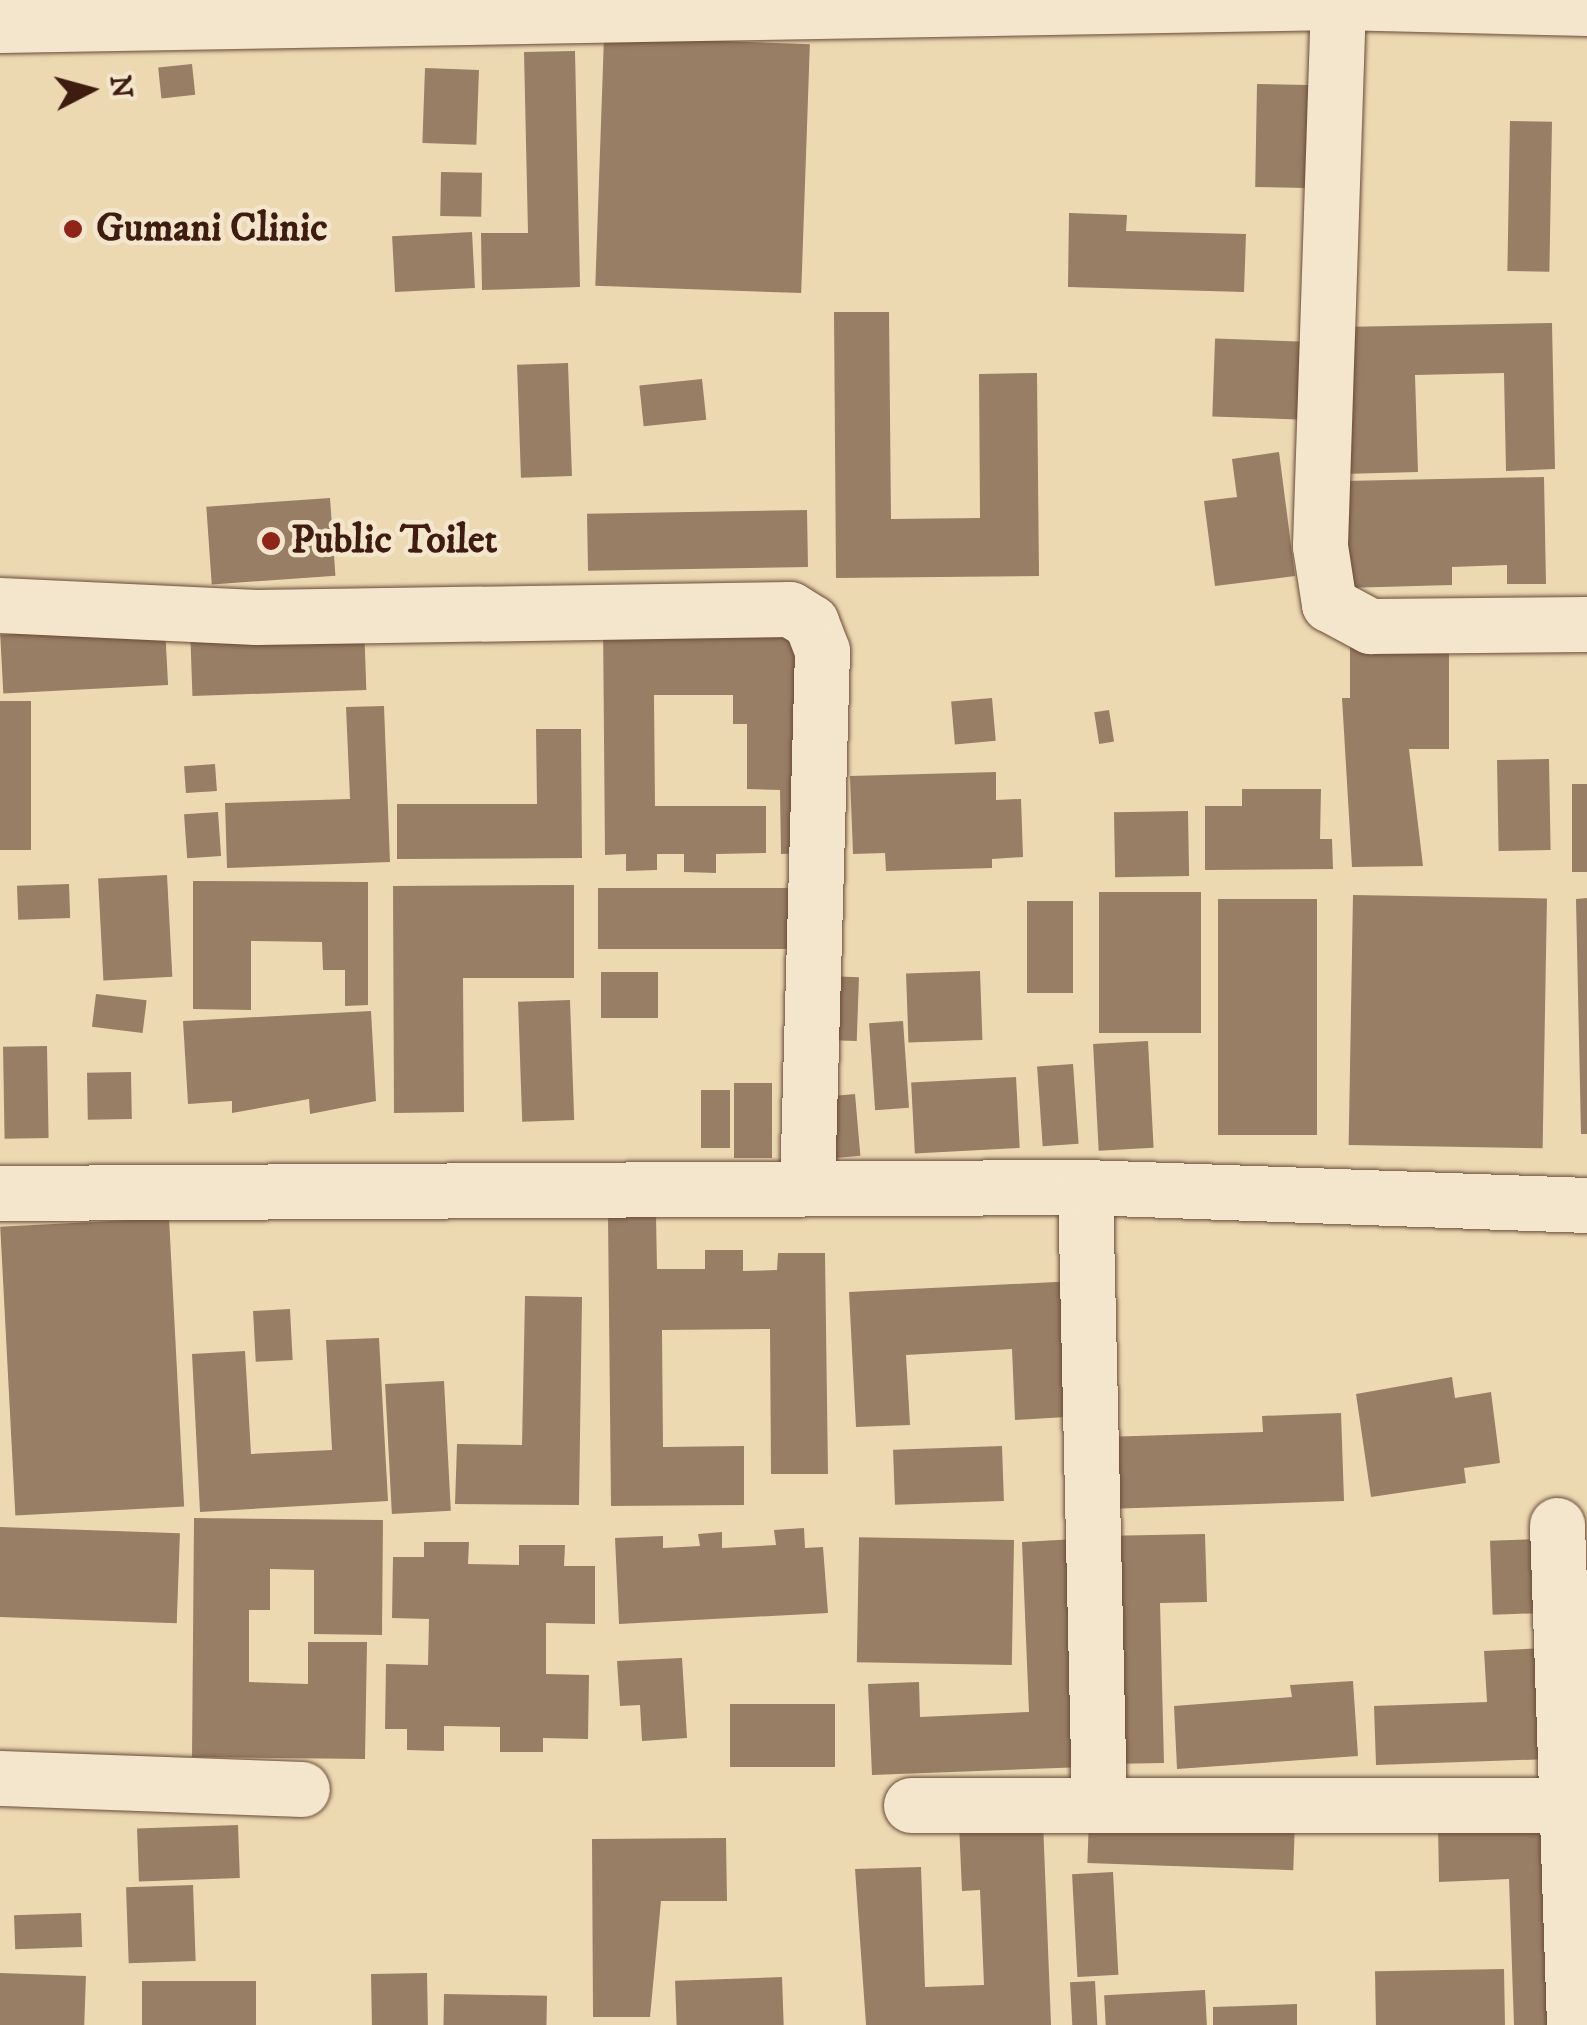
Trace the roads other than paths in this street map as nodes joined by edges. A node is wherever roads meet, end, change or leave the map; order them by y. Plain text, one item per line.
1 (1338, 2) edge
2 (1587, 8) edge
3 (0, 25) edge
4 (0, 606) edge
5 (1587, 624) edge
6 (807, 1187) junction
7 (1085, 1187) junction
8 (0, 1193) edge
9 (1587, 1206) edge
10 (1557, 1526) dead end
11 (0, 1778) edge
12 (302, 1790) dead end
13 (1099, 1804) junction
14 (1569, 1805) junction
15 (910, 1806) dead end
16 (1574, 2025) edge

1 - 2 street
1 - 3 street
1 - 5 street
4 - 6 street
6 - 7 street
6 - 8 street
7 - 9 street
7 - 13 street
10 - 14 street
11 - 12 street
13 - 14 street
13 - 15 street
14 - 16 street

